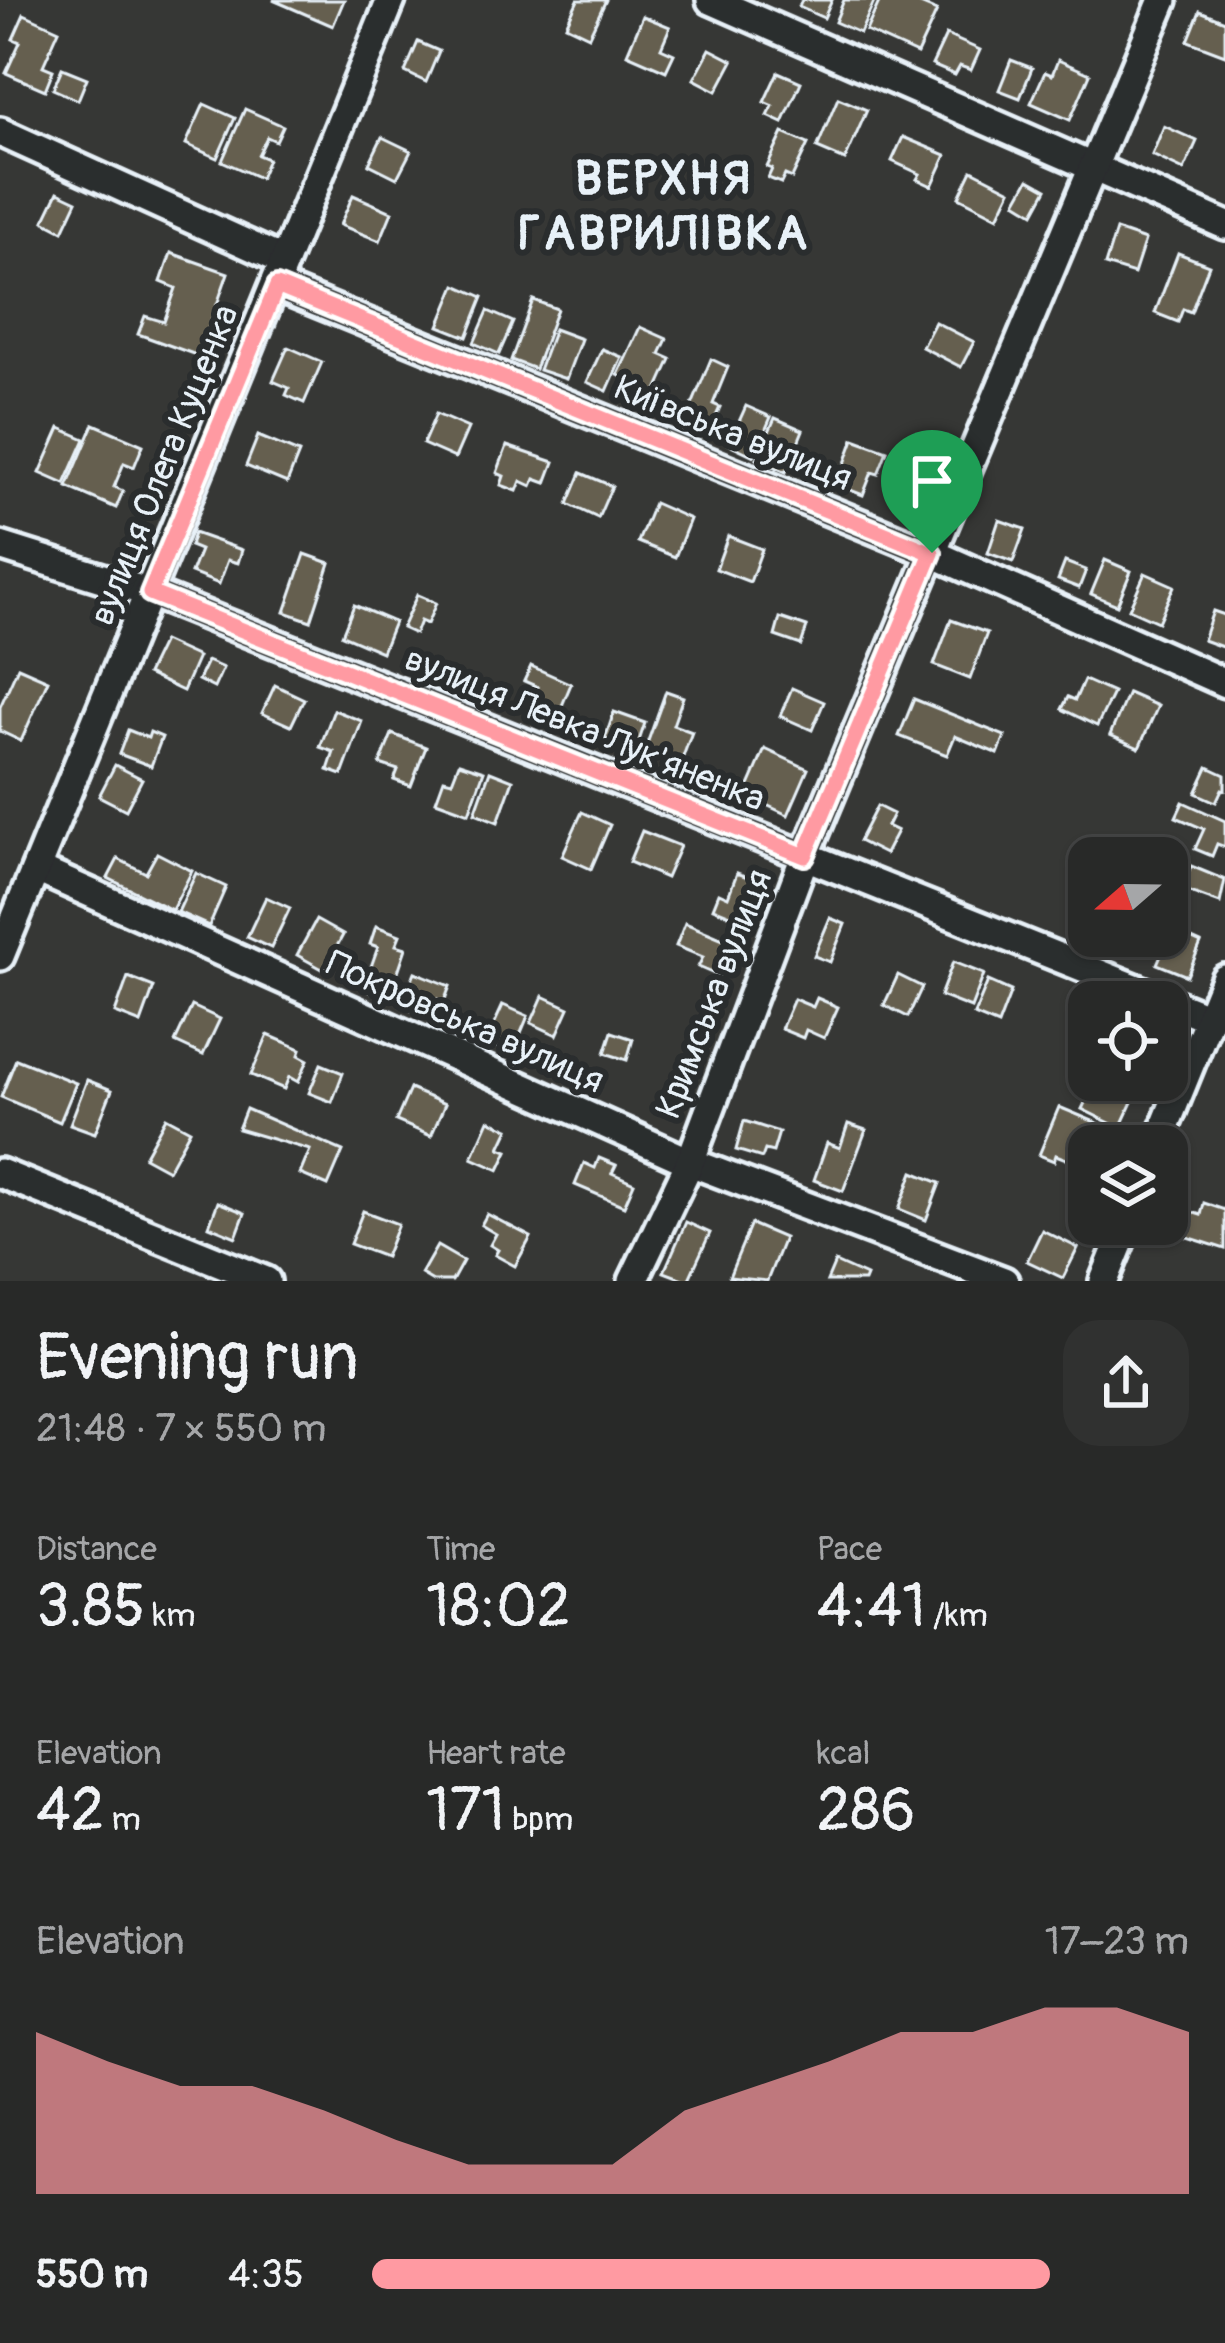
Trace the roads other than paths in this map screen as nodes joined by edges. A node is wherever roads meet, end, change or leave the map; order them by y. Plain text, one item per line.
1 (392, 0) edge
2 (711, 0) edge
3 (1163, 0) edge
4 (0, 132) edge
5 (1094, 167) junction
6 (1225, 225) edge
7 (280, 273) junction
8 (0, 546) edge
9 (932, 553) junction
10 (150, 593) junction
11 (1225, 683) edge
12 (805, 856) junction
13 (37, 869) junction
14 (0, 956) edge
15 (1225, 979) edge
16 (1207, 1017) junction
17 (1165, 1125) edge
18 (689, 1162) junction
19 (0, 1173) edge
20 (1118, 1245) edge
21 (266, 1281) edge
22 (633, 1281) edge
23 (1004, 1281) edge
24 (1104, 1281) edge

1 - 7 street, вулиця Олега Куценка
2 - 5 street
3 - 5 street, Кримська вулиця
4 - 7 street, Київська вулиця
5 - 6 street
5 - 9 street, Кримська вулиця
7 - 9 street, Київська вулиця
7 - 10 street, вулиця Олега Куценка
8 - 10 street, вулиця Левка Лук'яненка
9 - 11 street, Київська вулиця
9 - 12 street, Кримська вулиця
10 - 12 street, вулиця Левка Лук'яненка
10 - 13 street, вулиця Олега Куценка
12 - 16 street, вулиця Левка Лук'яненка
12 - 18 street, Кримська вулиця
13 - 14 street, вулиця Олега Куценка
13 - 18 street, Покровська вулиця
15 - 16 street
16 - 17 street
18 - 22 street, Кримська вулиця
18 - 23 street, Покровська вулиця
19 - 21 street
20 - 24 street

